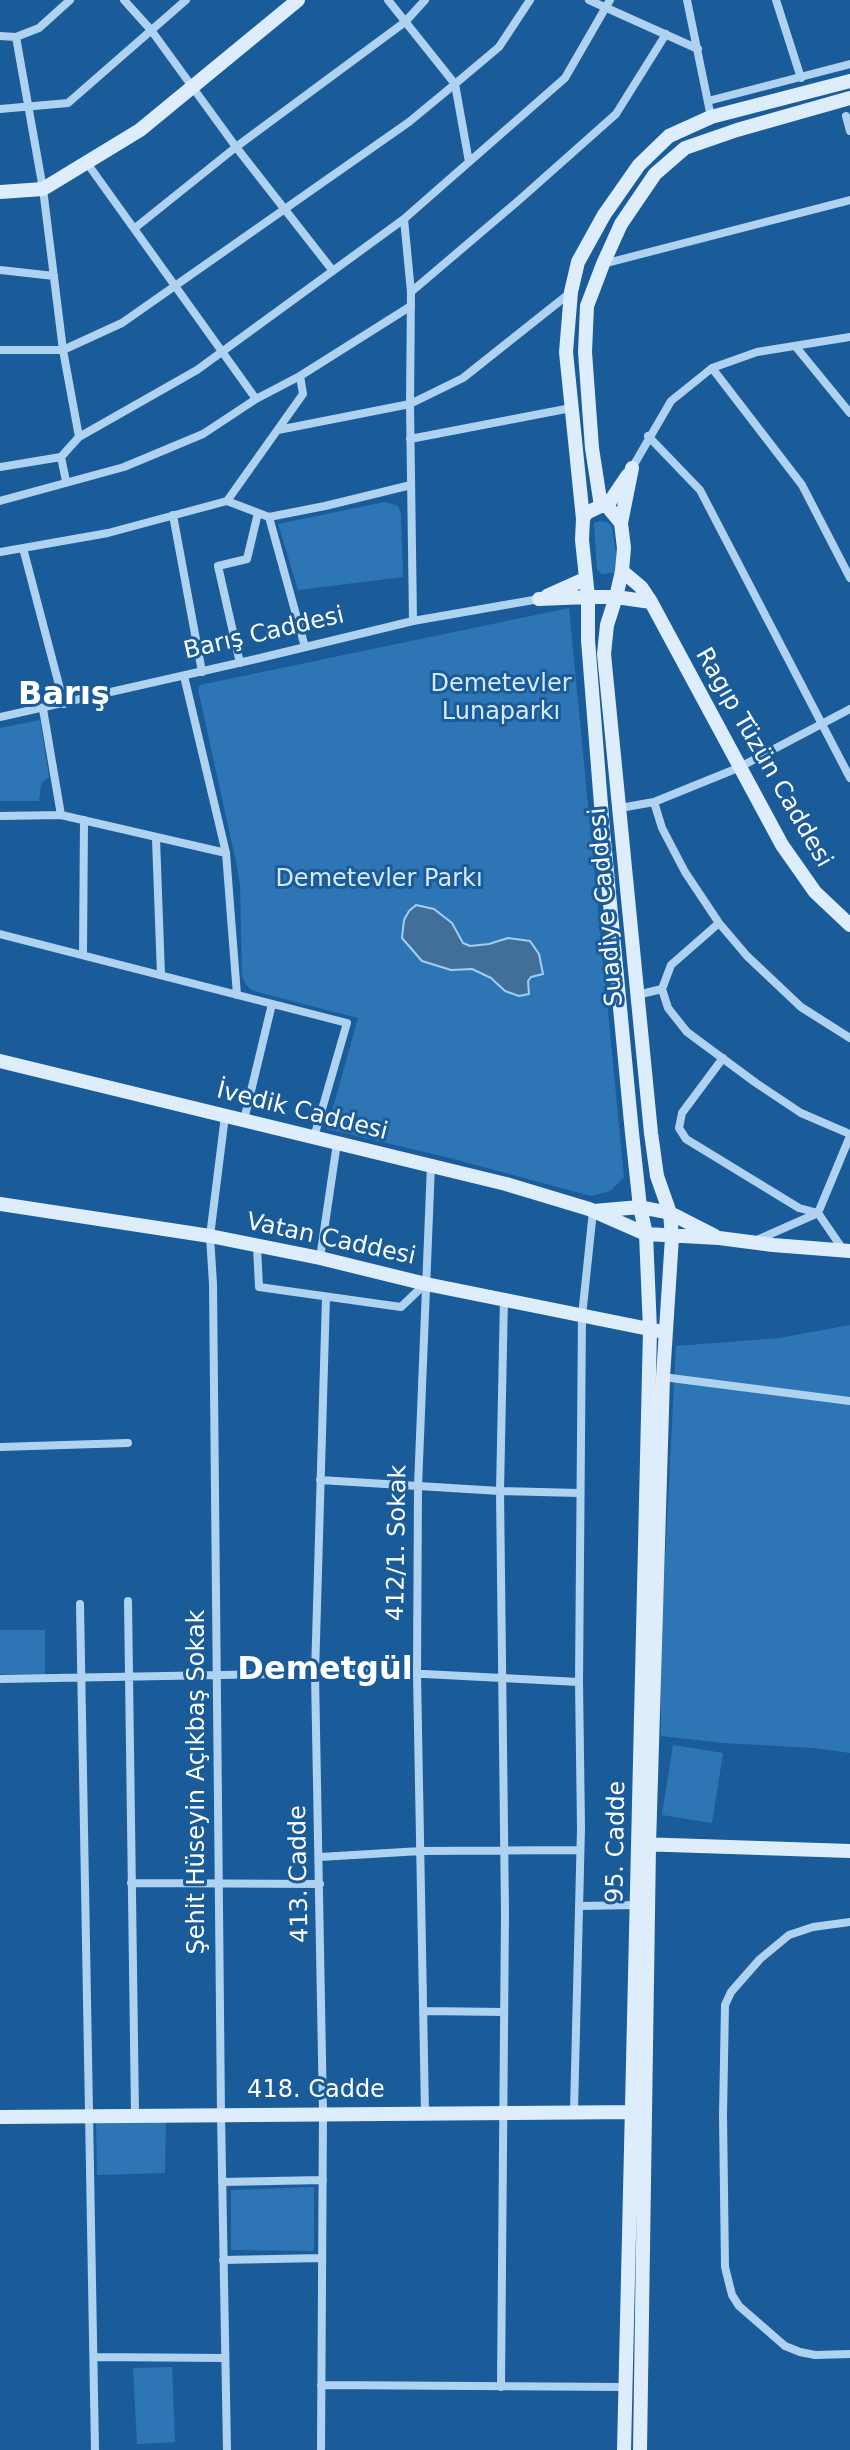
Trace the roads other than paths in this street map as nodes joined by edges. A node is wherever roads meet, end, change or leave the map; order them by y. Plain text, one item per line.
1 (70, 0) edge
2 (124, 0) edge
3 (186, 0) edge
4 (298, 0) edge
5 (388, 0) edge
6 (425, 0) edge
7 (530, 0) edge
8 (589, 0) edge
9 (687, 0) edge
10 (776, 0) edge
11 (608, 4) edge
12 (405, 22) junction
13 (151, 30) junction
14 (666, 34) junction
15 (0, 36) edge
16 (16, 37) junction
17 (698, 49) junction
18 (850, 64) edge
19 (801, 78) junction
20 (850, 81) edge
21 (455, 84) junction
22 (193, 87) junction
23 (850, 98) edge
24 (708, 101) junction
25 (28, 106) junction
26 (0, 109) edge
27 (846, 116) dead end
28 (711, 117) junction
29 (850, 131) edge
30 (236, 147) junction
31 (469, 162) junction
32 (87, 163) junction
33 (43, 189) junction
34 (0, 192) edge
35 (850, 200) edge
36 (285, 209) junction
37 (404, 219) junction
38 (135, 228) junction
39 (603, 264) junction
40 (0, 270) edge
41 (333, 271) junction
42 (54, 276) junction
43 (177, 285) junction
44 (411, 292) junction
45 (571, 292) junction
46 (411, 306) junction
47 (850, 337) edge
48 (796, 347) junction
49 (0, 350) edge
50 (63, 350) junction
51 (222, 352) junction
52 (712, 368) junction
53 (300, 376) junction
54 (256, 399) junction
55 (410, 404) junction
56 (571, 408) junction
57 (850, 413) edge
58 (277, 430) junction
59 (648, 436) junction
60 (79, 437) junction
61 (410, 439) junction
62 (61, 457) junction
63 (0, 467) edge
64 (632, 468) junction
65 (66, 481) junction
66 (411, 485) junction
67 (0, 501) edge
68 (227, 501) junction
69 (604, 506) junction
70 (258, 513) junction
71 (173, 515) junction
72 (269, 517) junction
73 (583, 519) junction
74 (621, 523) junction
75 (23, 548) junction
76 (0, 552) edge
77 (622, 571) junction
78 (850, 578) edge
79 (585, 579) junction
80 (588, 597) junction
81 (616, 597) junction
82 (539, 599) junction
83 (651, 602) junction
84 (413, 621) junction
85 (305, 647) junction
86 (240, 663) junction
87 (202, 672) junction
88 (184, 676) junction
89 (64, 704) junction
90 (43, 709) junction
91 (850, 709) edge
92 (0, 717) edge
93 (821, 724) junction
94 (738, 768) junction
95 (850, 778) edge
96 (654, 802) junction
97 (620, 808) junction
98 (61, 815) junction
99 (0, 816) edge
100 (84, 820) junction
101 (156, 839) junction
102 (226, 853) junction
103 (719, 923) junction
104 (850, 925) edge
105 (0, 934) edge
106 (83, 955) junction
107 (161, 975) junction
108 (662, 989) junction
109 (237, 995) junction
110 (637, 995) junction
111 (272, 1004) junction
112 (850, 1038) edge
113 (723, 1058) junction
114 (0, 1061) edge
115 (225, 1116) junction
116 (244, 1120) junction
117 (850, 1135) edge
118 (314, 1137) junction
119 (337, 1143) junction
120 (431, 1165) junction
121 (0, 1204) edge
122 (640, 1207) junction
123 (593, 1211) junction
124 (670, 1213) junction
125 (818, 1213) junction
126 (646, 1234) junction
127 (210, 1236) junction
128 (672, 1237) junction
129 (719, 1238) junction
130 (754, 1242) junction
131 (257, 1246) junction
132 (847, 1251) edge
133 (320, 1258) junction
134 (426, 1284) junction
135 (326, 1297) junction
136 (504, 1299) junction
137 (582, 1316) junction
138 (650, 1330) junction
139 (665, 1332) junction
140 (663, 1377) junction
141 (850, 1401) edge
142 (128, 1443) dead end
143 (0, 1447) edge
144 (320, 1480) junction
145 (418, 1486) junction
146 (500, 1491) junction
147 (579, 1493) junction
148 (128, 1601) dead end
149 (80, 1604) dead end
150 (315, 1674) junction
151 (417, 1674) junction
152 (218, 1676) junction
153 (129, 1677) junction
154 (82, 1678) junction
155 (502, 1678) junction
156 (0, 1679) edge
157 (579, 1682) junction
158 (644, 1845) junction
159 (504, 1850) junction
160 (580, 1850) junction
161 (421, 1851) junction
162 (850, 1851) edge
163 (320, 1857) junction
164 (131, 1883) junction
165 (219, 1884) junction
166 (320, 1884) junction
167 (643, 1905) junction
168 (579, 1906) junction
169 (850, 1922) edge
170 (424, 2011) junction
171 (504, 2012) junction
172 (502, 2112) junction
173 (574, 2112) junction
174 (638, 2112) junction
175 (323, 2113) junction
176 (425, 2113) junction
177 (135, 2114) junction
178 (221, 2114) junction
179 (89, 2115) junction
180 (0, 2117) edge
181 (323, 2180) junction
182 (222, 2182) junction
183 (322, 2258) junction
184 (223, 2260) junction
185 (850, 2354) edge
186 (94, 2357) junction
187 (225, 2358) junction
188 (321, 2385) junction
189 (501, 2387) junction
190 (625, 2387) junction
191 (95, 2450) edge
192 (227, 2450) edge
193 (321, 2450) edge
194 (624, 2450) edge
195 (640, 2450) edge

1 - 16 street
2 - 13 street
3 - 13 street
4 - 22 main road
5 - 12 street
6 - 12 street
7 - 21 street
8 - 11 street
9 - 17 street
10 - 19 street
11 - 14 street
11 - 31 street
12 - 21 street
12 - 30 street
13 - 22 street
13 - 25 street
14 - 17 street
14 - 44 street
15 - 16 street
16 - 25 street
17 - 24 street
18 - 19 street
19 - 24 street
20 - 28 main road, Suadiye Caddesi
21 - 31 street
21 - 36 street
22 - 30 street
22 - 32 main road
23 - 39 main road
24 - 28 street
25 - 26 street
25 - 33 street
27 - 29 street
28 - 45 main road, Suadiye Caddesi
30 - 36 street
30 - 38 street
31 - 37 street
32 - 33 main road
32 - 38 street
33 - 34 main road
33 - 42 street
35 - 39 street
36 - 41 street
36 - 43 street
37 - 41 street
37 - 44 street
38 - 43 street
39 - 69 main road
40 - 42 street
41 - 51 street
42 - 50 street
43 - 50 street
43 - 51 street
44 - 46 street
45 - 55 street
45 - 56 main road, Suadiye Caddesi
46 - 53 street
46 - 55 street
47 - 48 street
48 - 52 street
48 - 57 street
49 - 50 street
50 - 60 street
51 - 54 street
51 - 60 street
52 - 59 street
52 - 78 street
53 - 54 street
53 - 58 street
54 - 65 street
55 - 58 street
55 - 61 street
56 - 61 street
56 - 73 main road, Suadiye Caddesi
58 - 68 street
59 - 64 street
59 - 93 street
60 - 62 street
61 - 66 street
62 - 63 street
62 - 65 street
64 - 69 main road
64 - 74 main road
65 - 67 street
66 - 72 street
66 - 84 street
68 - 70 street
68 - 71 street
69 - 73 main road
69 - 74 main road
70 - 72 street
70 - 86 street
71 - 75 street
71 - 87 street
72 - 85 street
73 - 79 main road, Suadiye Caddesi
74 - 77 main road, Suadiye Caddesi
75 - 76 street
75 - 89 street
77 - 81 main road, Suadiye Caddesi
77 - 83 main road, Ragıp Tüzün Caddesi
79 - 80 main road, Suadiye Caddesi
79 - 82 main road, Barış Caddesi
80 - 81 main road
80 - 82 main road, Barış Caddesi
80 - 122 main road, Suadiye Caddesi
81 - 83 main road
81 - 97 main road, Suadiye Caddesi
82 - 84 street, Barış Caddesi
83 - 94 main road, Ragıp Tüzün Caddesi
84 - 85 street, Barış Caddesi
85 - 86 street, Barış Caddesi
86 - 87 street, Barış Caddesi
87 - 88 street, Barış Caddesi
88 - 89 street, Barış Caddesi
88 - 102 street
89 - 90 street, Barış Caddesi
90 - 92 street, Barış Caddesi
90 - 98 street
91 - 93 street
93 - 94 street
93 - 95 street
94 - 96 street
94 - 104 main road, Ragıp Tüzün Caddesi
96 - 97 street
96 - 103 street
97 - 110 main road, Suadiye Caddesi
98 - 99 street
98 - 100 street
100 - 101 street
100 - 106 street
101 - 102 street
101 - 107 street
102 - 109 street
103 - 108 street
103 - 112 street
105 - 106 street
106 - 107 street
107 - 109 street
108 - 110 street
108 - 113 street
109 - 111 street
110 - 124 main road, Suadiye Caddesi
111 - 116 street
111 - 118 street
113 - 117 street
113 - 125 street
114 - 115 main road, İvedik Caddesi
115 - 116 main road, İvedik Caddesi
115 - 127 street, Şehit Hüseyin Açıkbaş Sokak
116 - 118 main road, İvedik Caddesi
117 - 125 street
118 - 119 main road, İvedik Caddesi
119 - 120 main road, İvedik Caddesi
119 - 133 street
120 - 123 main road, İvedik Caddesi
120 - 134 street, 412/1. Sokak
121 - 127 main road, Vatan Caddesi
122 - 123 main road, İvedik Caddesi
122 - 124 main road, İvedik Caddesi
122 - 126 main road
123 - 126 main road, İvedik Caddesi
123 - 137 street
124 - 128 main road
124 - 129 main road, İvedik Caddesi
125 - 130 street
125 - 132 street
126 - 128 main road, İvedik Caddesi
126 - 138 main road, 95. Cadde
127 - 131 main road, Vatan Caddesi
127 - 152 street, Şehit Hüseyin Açıkbaş Sokak
128 - 129 main road, İvedik Caddesi
128 - 139 main road, 95. Cadde
129 - 130 main road, İvedik Caddesi
130 - 132 main road, İvedik Caddesi
131 - 133 main road, Vatan Caddesi
131 - 135 street
133 - 134 main road, Vatan Caddesi
134 - 135 street
134 - 136 main road, Vatan Caddesi
134 - 145 street, 412/1. Sokak
135 - 144 street, 413. Cadde
136 - 137 main road, Vatan Caddesi
136 - 146 street
137 - 138 main road, Vatan Caddesi
137 - 147 street
138 - 139 main road, Vatan Caddesi
138 - 158 main road, 95. Cadde
139 - 140 main road, 95. Cadde
140 - 141 street
140 - 158 main road, 95. Cadde
142 - 143 street
144 - 145 street
144 - 150 street, 413. Cadde
145 - 146 street
145 - 151 street, 412/1. Sokak
146 - 147 street
146 - 155 street
147 - 157 street
148 - 153 street
149 - 154 street
150 - 151 street
150 - 152 street
150 - 163 street, 413. Cadde
151 - 155 street
151 - 161 street, 412/1. Sokak
152 - 153 street
152 - 165 street, Şehit Hüseyin Açıkbaş Sokak
153 - 154 street
153 - 164 street
154 - 156 street
154 - 179 street
155 - 157 street
155 - 159 street
157 - 160 street
158 - 162 main road
158 - 167 main road, 95. Cadde
159 - 160 street
159 - 161 street
159 - 171 street
160 - 168 street
161 - 163 street
161 - 170 street, 412/1. Sokak
163 - 166 street, 413. Cadde
164 - 165 street
164 - 177 street
165 - 166 street
165 - 178 street, Şehit Hüseyin Açıkbaş Sokak
166 - 175 street, 413. Cadde
167 - 168 street
167 - 174 main road, 95. Cadde
168 - 173 street
169 - 185 street
170 - 171 street
170 - 176 street, 412/1. Sokak
171 - 172 street
172 - 173 main road, 418. Cadde
172 - 176 main road, 418. Cadde
172 - 189 street
173 - 174 main road, 418. Cadde
174 - 190 main road, 95. Cadde
174 - 195 main road, 95. Cadde
175 - 176 main road, 418. Cadde
175 - 178 main road, 418. Cadde
175 - 181 street, 413. Cadde
177 - 178 main road, 418. Cadde
177 - 179 main road, 418. Cadde
178 - 182 street, Şehit Hüseyin Açıkbaş Sokak
179 - 180 main road, 418. Cadde
179 - 186 street
181 - 182 street
181 - 183 street, 413. Cadde
182 - 184 street, Şehit Hüseyin Açıkbaş Sokak
183 - 184 street
183 - 188 street, 413. Cadde
184 - 187 street, Şehit Hüseyin Açıkbaş Sokak
186 - 187 street
186 - 191 street
187 - 192 street, Şehit Hüseyin Açıkbaş Sokak
188 - 189 street
188 - 193 street, 413. Cadde
189 - 190 street
190 - 194 main road, 95. Cadde

